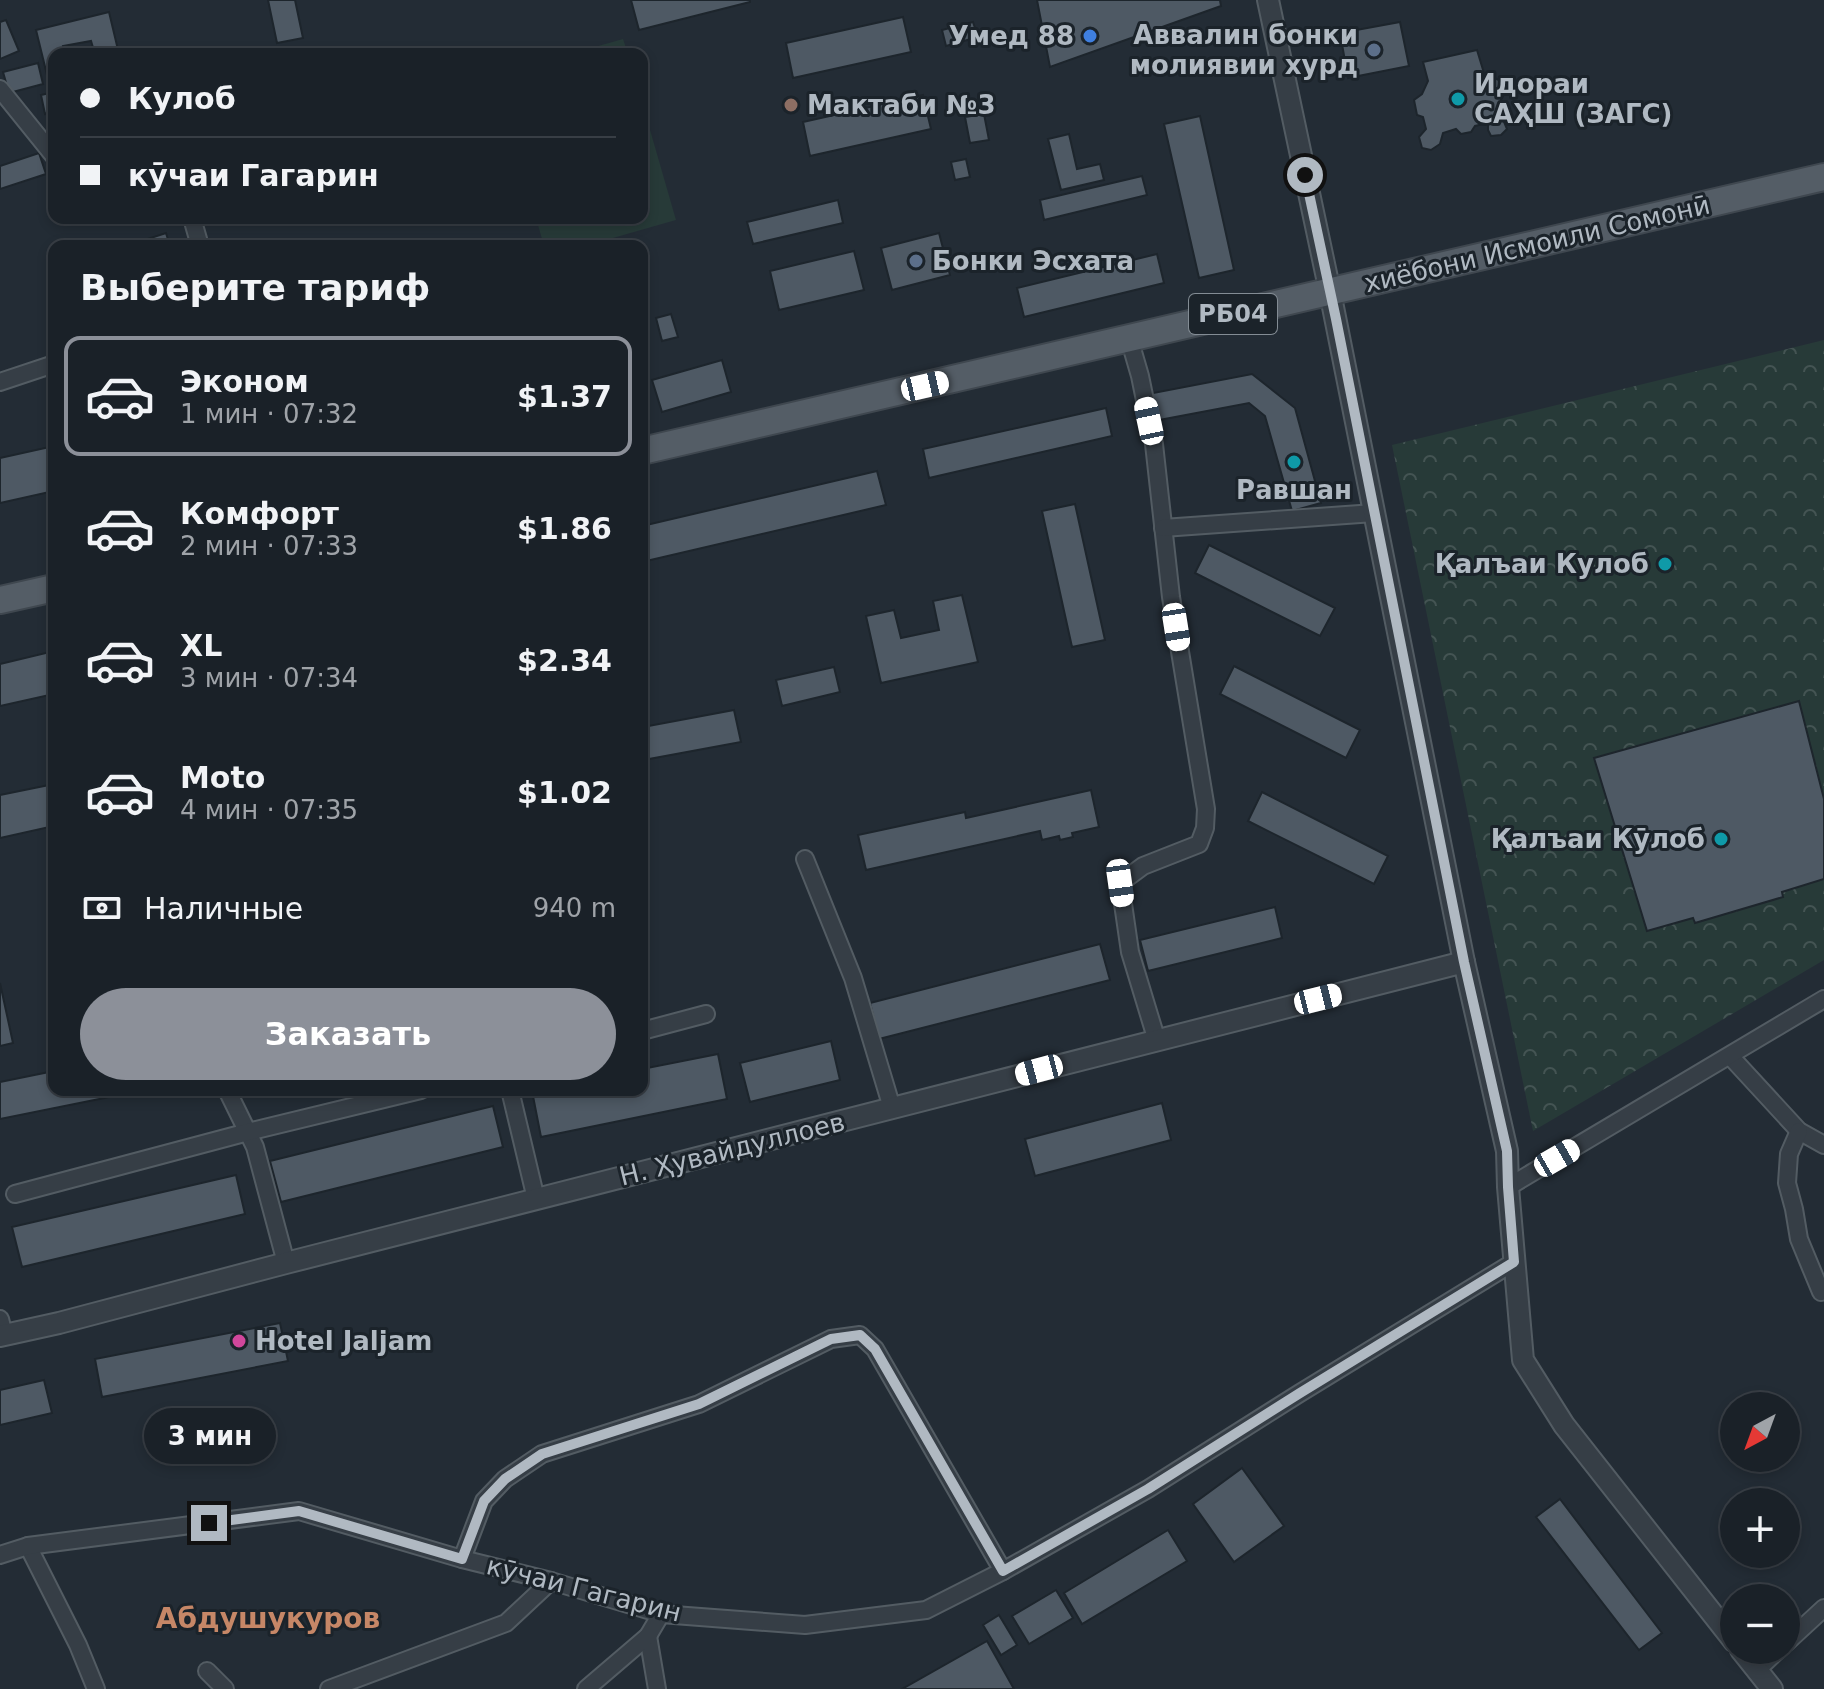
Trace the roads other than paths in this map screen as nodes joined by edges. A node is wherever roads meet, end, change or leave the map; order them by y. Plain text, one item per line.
1 (1268, 0) edge
2 (0, 89) edge
3 (48, 149) edge
4 (1824, 177) edge
5 (1330, 292) junction
6 (1129, 338) junction
7 (48, 366) edge
8 (0, 382) edge
9 (648, 450) edge
10 (1374, 513) junction
11 (1163, 528) junction
12 (48, 589) edge
13 (0, 600) edge
14 (805, 859) dead end
15 (1464, 962) junction
16 (1824, 999) edge
17 (706, 1014) dead end
18 (648, 1029) edge
19 (1157, 1041) junction
20 (1730, 1056) junction
21 (230, 1096) edge
22 (396, 1096) edge
23 (511, 1096) edge
24 (892, 1108) junction
25 (1799, 1131) junction
26 (248, 1132) junction
27 (1824, 1145) edge
28 (1508, 1187) junction
29 (15, 1194) dead end
30 (536, 1199) junction
31 (1514, 1262) junction
32 (286, 1263) junction
33 (1821, 1292) dead end
34 (1, 1330) edge
35 (28, 1546) junction
36 (0, 1555) edge
37 (462, 1559) junction
38 (1003, 1571) junction
39 (551, 1581) junction
40 (1824, 1608) edge
41 (661, 1614) junction
42 (1720, 1623) edge
43 (1800, 1630) edge
44 (648, 1636) junction
45 (1752, 1664) edge
46 (1763, 1664) edge
47 (1757, 1670) junction
48 (207, 1671) dead end
49 (96, 1689) edge
50 (225, 1689) edge
51 (329, 1689) edge
52 (586, 1689) edge
53 (657, 1689) edge
54 (1772, 1689) edge

1 - 5 street
2 - 3 street
4 - 5 main road, хиёбони Исмоили Сомонӣ / РБ04
5 - 6 main road, хиёбони Исмоили Сомонӣ / РБ04
5 - 10 street
6 - 9 main road, хиёбони Исмоили Сомонӣ / РБ04
6 - 11 street
7 - 8 street
10 - 11 street
10 - 15 street
11 - 19 street
12 - 13 main road
14 - 24 street
15 - 19 street, Н. Ҳувайдуллоев
15 - 28 street
16 - 20 street
17 - 18 street
19 - 24 street, Н. Ҳувайдуллоев
20 - 25 street
20 - 28 street
21 - 26 street
22 - 26 street
23 - 30 street
24 - 30 street, Н. Ҳувайдуллоев
25 - 27 street
25 - 33 street
26 - 29 street
26 - 32 street
28 - 31 street
30 - 32 street, Н. Ҳувайдуллоев
31 - 38 street, кӯчаи Гагарин
31 - 42 street
32 - 34 street, Н. Ҳувайдуллоев
35 - 36 street, кӯчаи Гагарин
35 - 37 street, кӯчаи Гагарин
35 - 49 street
37 - 38 street
37 - 39 street, кӯчаи Гагарин
38 - 41 street, кӯчаи Гагарин
39 - 41 street, кӯчаи Гагарин
39 - 51 street
40 - 43 street
41 - 44 street
44 - 52 street
44 - 53 street
45 - 47 street
46 - 47 street
47 - 54 street
48 - 50 street

